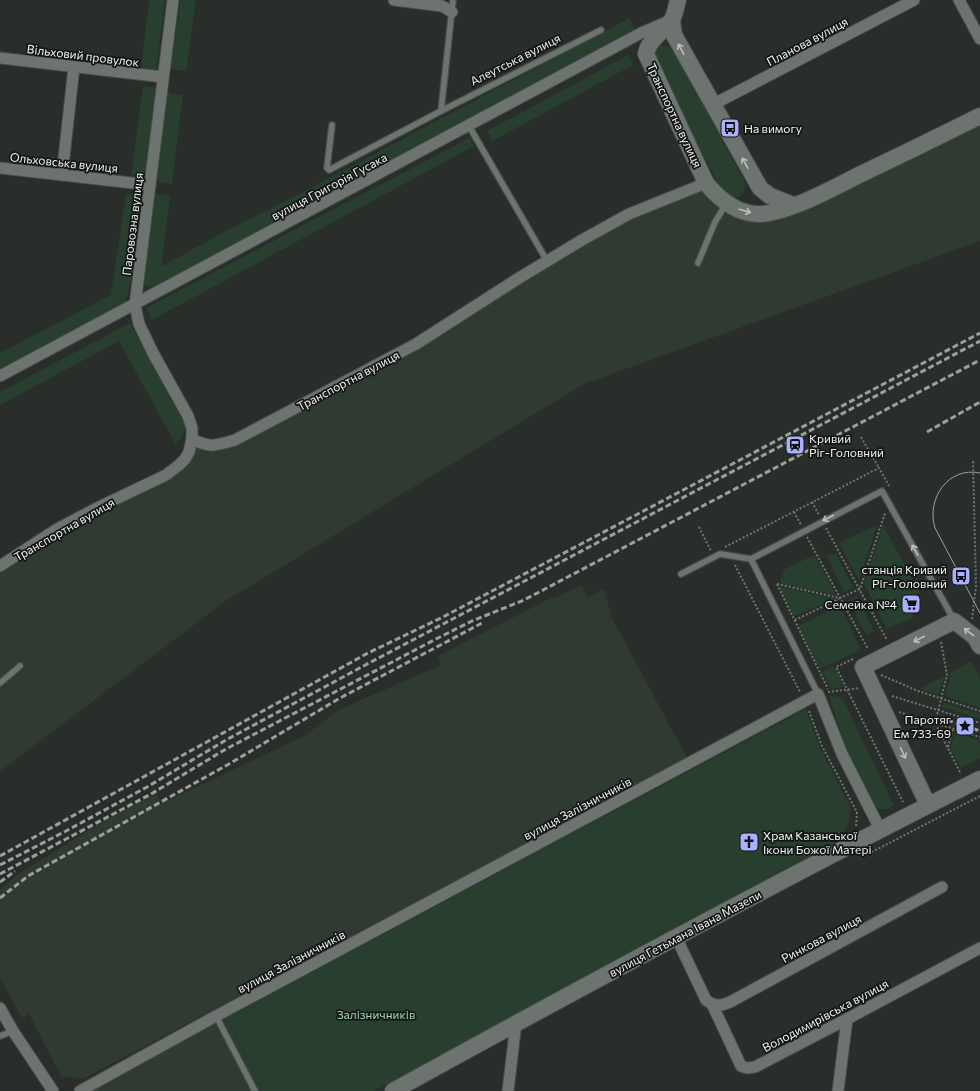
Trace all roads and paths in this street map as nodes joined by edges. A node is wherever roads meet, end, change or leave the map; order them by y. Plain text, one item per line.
1 (173, 0) edge
2 (394, 0) edge
3 (453, 0) edge
4 (678, 0) edge
5 (914, 0) edge
6 (959, 0) edge
7 (452, 12) junction
8 (672, 20) junction
9 (601, 30) dead end
10 (980, 39) edge
11 (0, 58) edge
12 (74, 67) junction
13 (163, 77) junction
14 (712, 105) junction
15 (441, 111) junction
16 (980, 116) edge
17 (332, 125) dead end
18 (469, 126) junction
19 (0, 168) edge
20 (62, 175) junction
21 (706, 183) junction
22 (150, 185) junction
23 (726, 204) junction
24 (793, 205) junction
25 (547, 261) junction
26 (698, 263) dead end
27 (135, 304) junction
28 (0, 376) edge
29 (861, 437) dead end
30 (192, 439) junction
31 (973, 461) dead end
32 (879, 468) junction
33 (812, 502) junction
34 (889, 503) junction
35 (794, 512) junction
36 (823, 521) junction
37 (699, 527) dead end
38 (804, 531) junction
39 (725, 547) junction
40 (718, 550) dead end
41 (711, 553) dead end
42 (730, 555) junction
43 (751, 559) junction
44 (0, 566) edge
45 (680, 574) dead end
46 (860, 589) junction
47 (840, 598) junction
48 (960, 619) junction
49 (795, 620) junction
50 (938, 629) junction
51 (888, 641) dead end
52 (980, 646) edge
53 (868, 650) dead end
54 (20, 666) dead end
55 (863, 667) junction
56 (0, 683) edge
57 (874, 689) junction
58 (824, 693) junction
59 (941, 699) junction
60 (804, 701) junction
61 (882, 707) junction
62 (938, 710) junction
63 (980, 712) edge
64 (935, 723) junction
65 (980, 723) edge
66 (953, 729) junction
67 (980, 737) edge
68 (947, 749) junction
69 (973, 775) edge
70 (980, 796) edge
71 (928, 806) junction
72 (880, 829) junction
73 (856, 831) dead end
74 (868, 854) dead end
75 (942, 887) dead end
76 (676, 937) junction
77 (980, 948) edge
78 (712, 1004) junction
79 (0, 1008) edge
80 (216, 1016) junction
81 (848, 1019) junction
82 (516, 1023) junction
83 (14, 1031) junction
84 (0, 1036) edge
85 (53, 1091) edge
86 (80, 1091) edge
87 (255, 1091) edge
88 (393, 1091) edge
89 (508, 1091) edge
90 (838, 1091) edge

1 - 13 street, Паровозна вулиця
2 - 7 street
3 - 7 lane
4 - 8 street
5 - 14 street, Планова вулиця
6 - 10 street
7 - 15 lane
14 -> 8 street
8 - 18 street, вулиця Григорія Гусака
8 - 21 street, Транспортна вулиця
9 - 15 lane, Алеутська вулиця
11 - 12 street, Вільховий провулок
12 - 13 street, Вільховий провулок
12 - 20 street
13 - 22 street, Паровозна вулиця
24 -> 14 street
15 - 17 lane, Алеутська вулиця
16 - 24 street, Транспортна вулиця
18 - 25 lane
18 - 27 street, вулиця Григорія Гусака
19 - 20 street, Ольховська вулиця
20 - 22 street, Ольховська вулиця
21 - 23 street, Транспортна вулиця
21 - 25 street, Транспортна вулиця
22 - 27 street, Паровозна вулиця
23 -> 24 street, Транспортна вулиця
23 - 26 lane
25 - 30 street, Транспортна вулиця
27 - 28 street, вулиця Григорія Гусака
27 - 30 street, Паровозна вулиця
29 - 32 path
30 - 44 street, Транспортна вулиця
31 - 48 path
32 - 33 path
32 - 34 path
33 - 35 path
33 - 36 path
34 -> 36 lane
34 - 46 path
48 -> 34 lane
35 - 38 path
35 - 39 path
36 - 38 lane
36 - 46 path
37 - 41 path
38 - 43 lane
38 - 47 path
39 - 40 path
39 - 42 path
42 - 43 lane
42 - 45 lane
42 - 60 path
43 - 58 lane
46 - 47 path
46 - 51 path
47 - 49 path
47 - 49 path
47 - 53 path
48 - 50 street
52 -> 48 street
49 - 58 path
50 -> 55 street
50 - 59 path
54 - 56 lane
55 - 57 street
55 - 59 path
57 - 58 path
57 - 61 street
57 - 62 path
58 - 60 street, вулиця Залізничників
58 - 72 street
59 - 62 path
59 - 63 path
60 - 73 path
60 - 80 street, вулиця Залізничників
61 - 64 path
61 -> 71 street
62 - 64 path
62 - 65 path
64 - 66 path
64 - 68 path
66 - 67 path
66 - 68 path
68 - 69 path
69 - 71 street, вулиця Гетьмана Івана Мазепи
70 - 74 path
71 - 72 street, вулиця Гетьмана Івана Мазепи
72 - 76 street, вулиця Гетьмана Івана Мазепи
75 - 78 street, Ринкова вулиця
76 - 78 street, Володимирівська вулиця
76 - 82 street, вулиця Гетьмана Івана Мазепи
77 - 81 street, Володимирівська вулиця
78 - 81 street, Володимирівська вулиця
79 - 83 street
80 - 86 street, вулиця Залізничників
80 - 87 lane
81 - 90 street
82 - 88 street, вулиця Гетьмана Івана Мазепи
82 - 89 street
83 - 84 lane
83 - 85 street

